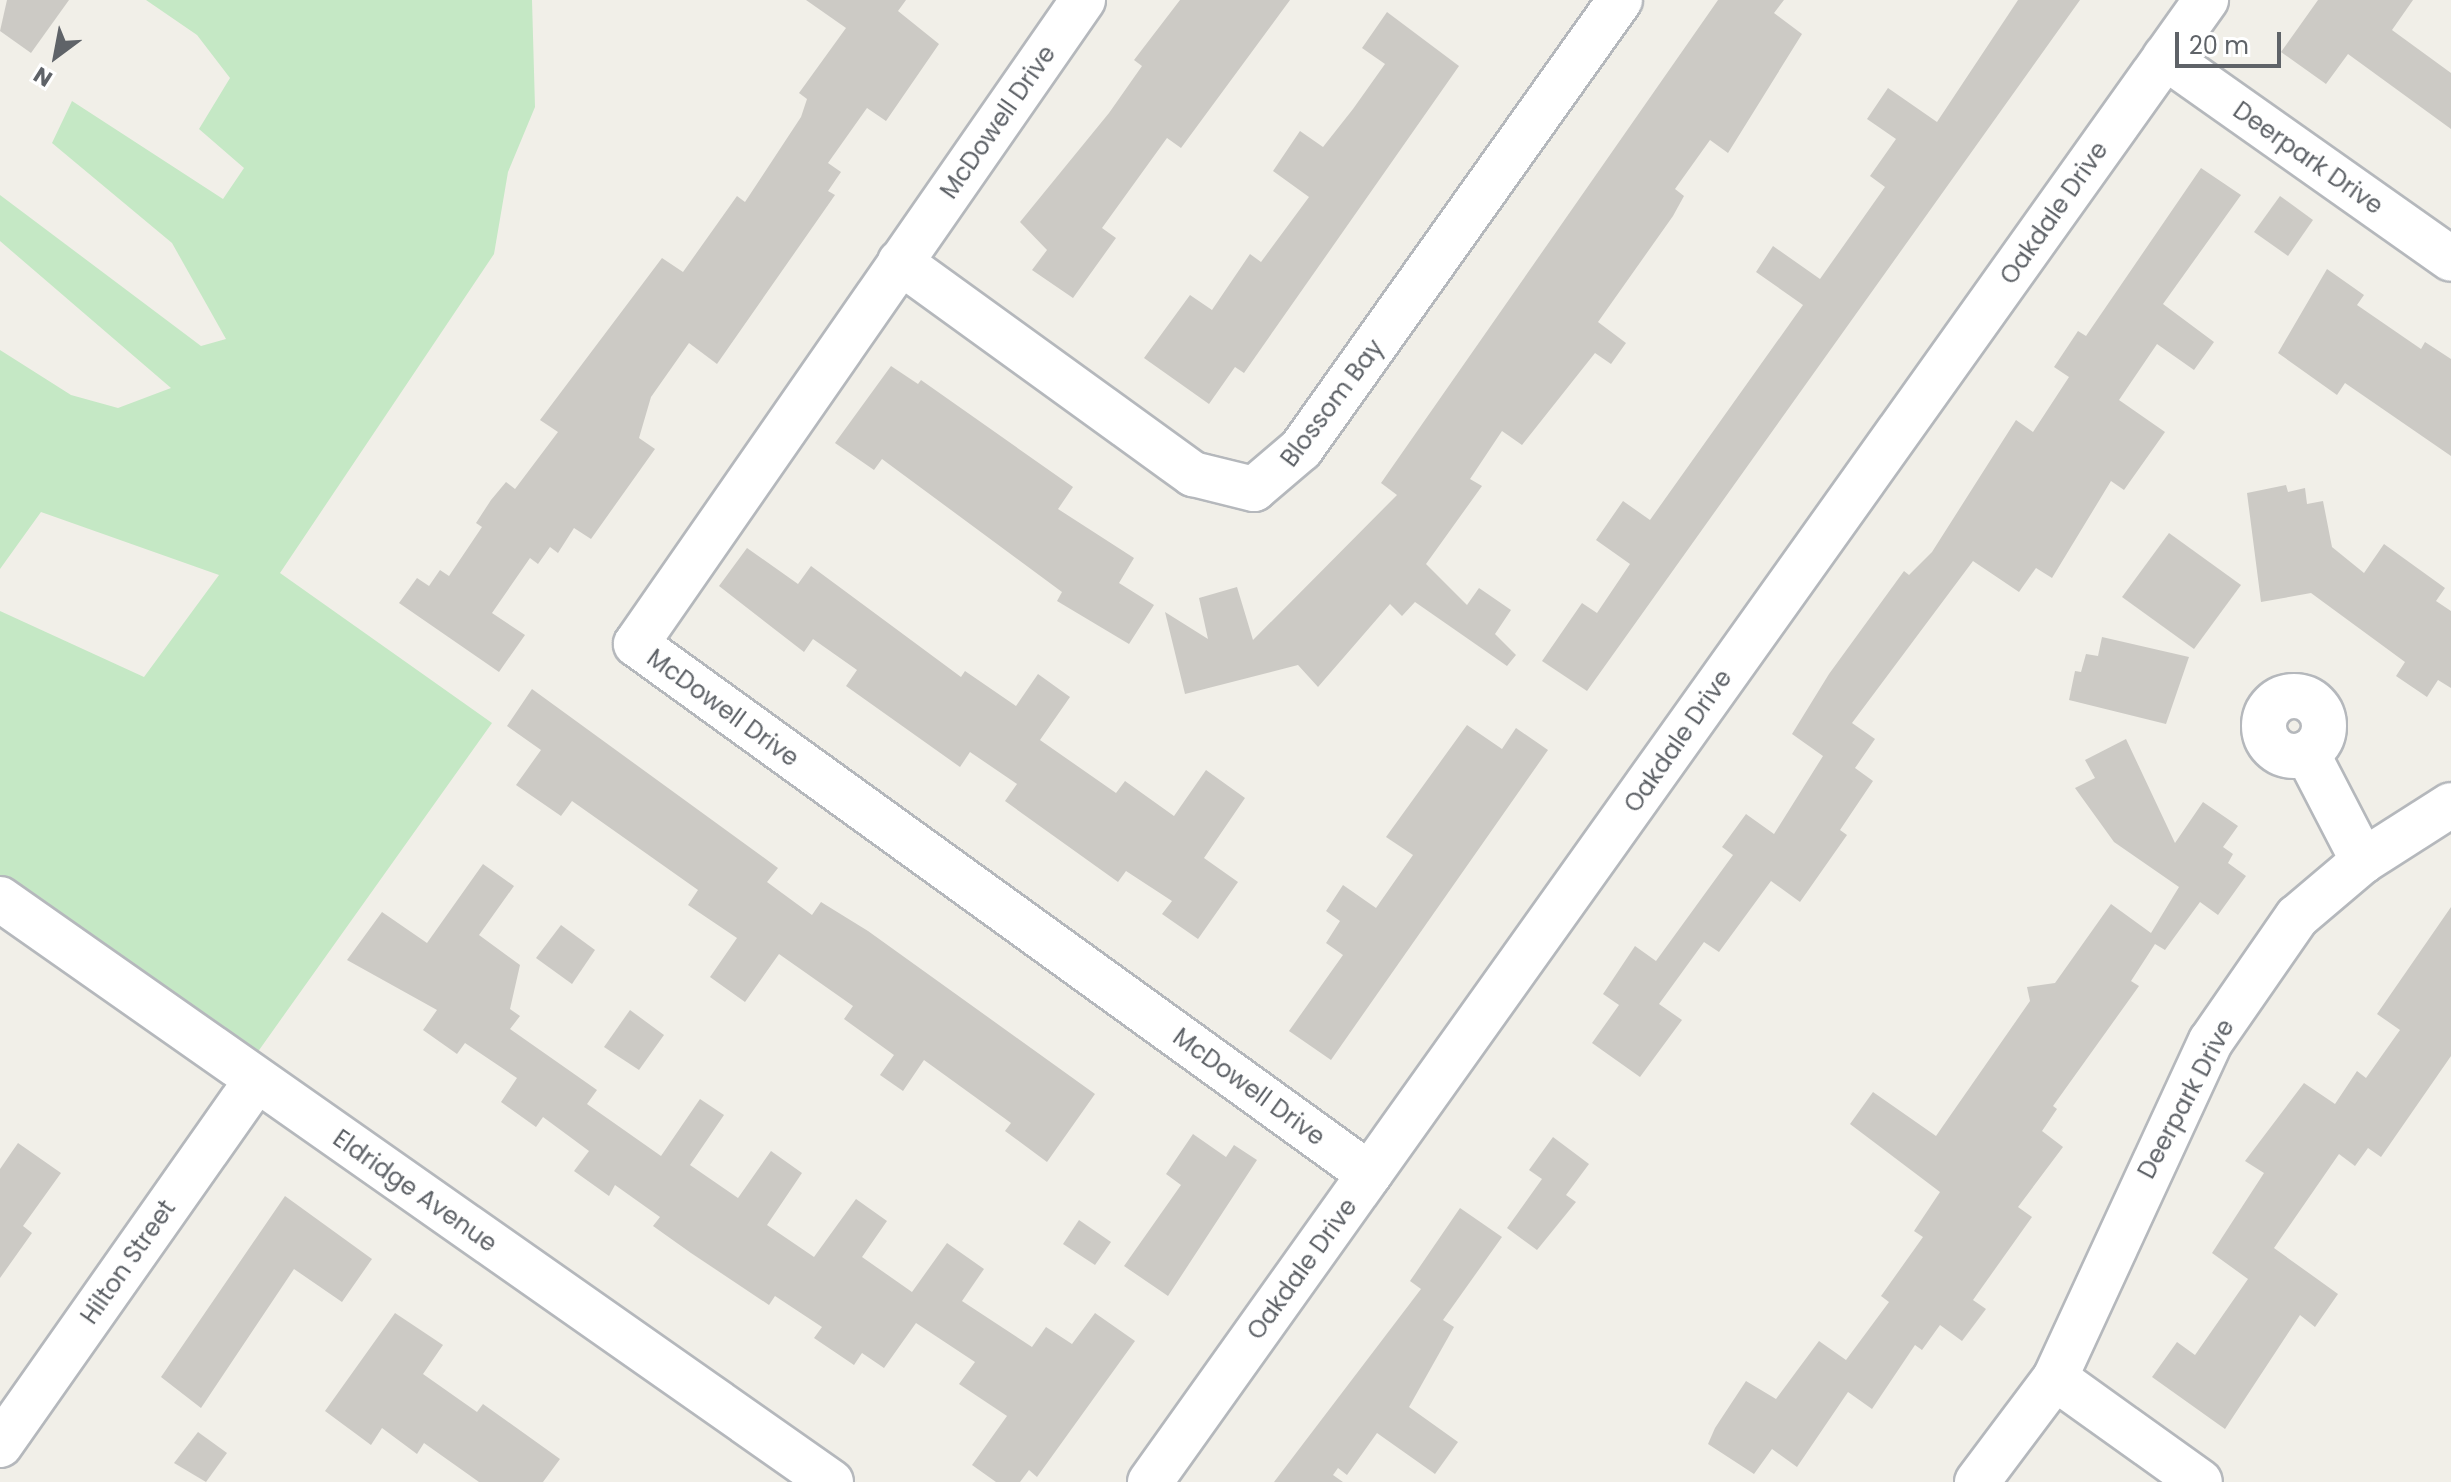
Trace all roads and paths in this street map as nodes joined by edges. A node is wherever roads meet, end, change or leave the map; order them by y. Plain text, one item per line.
1 (1083, 0) edge
2 (1620, 0) edge
3 (2206, 0) edge
4 (2165, 57) junction
5 (2451, 259) edge
6 (900, 262) junction
7 (2307, 753) dead end
8 (2451, 805) edge
9 (2363, 861) junction
10 (0, 899) edge
11 (257, 1080) junction
12 (1369, 1174) junction
13 (2055, 1378) junction
14 (0, 1445) edge
15 (831, 1482) edge
16 (1150, 1482) edge
17 (1977, 1482) edge
18 (2200, 1482) edge

1 - 6 street, McDowell Drive
2 - 6 street, Blossom Bay
3 - 4 street, Oakdale Drive
4 - 5 street, Deerpark Drive
4 - 12 street, Oakdale Drive
6 - 12 street, McDowell Drive
7 - 9 street
8 - 9 street, Deerpark Drive
9 - 13 street, Deerpark Drive
10 - 11 street, Eldridge Avenue
11 - 14 street, Hilton Street
11 - 15 street, Eldridge Avenue
12 - 16 street, Oakdale Drive
13 - 17 street, Deerpark Drive
13 - 18 street

